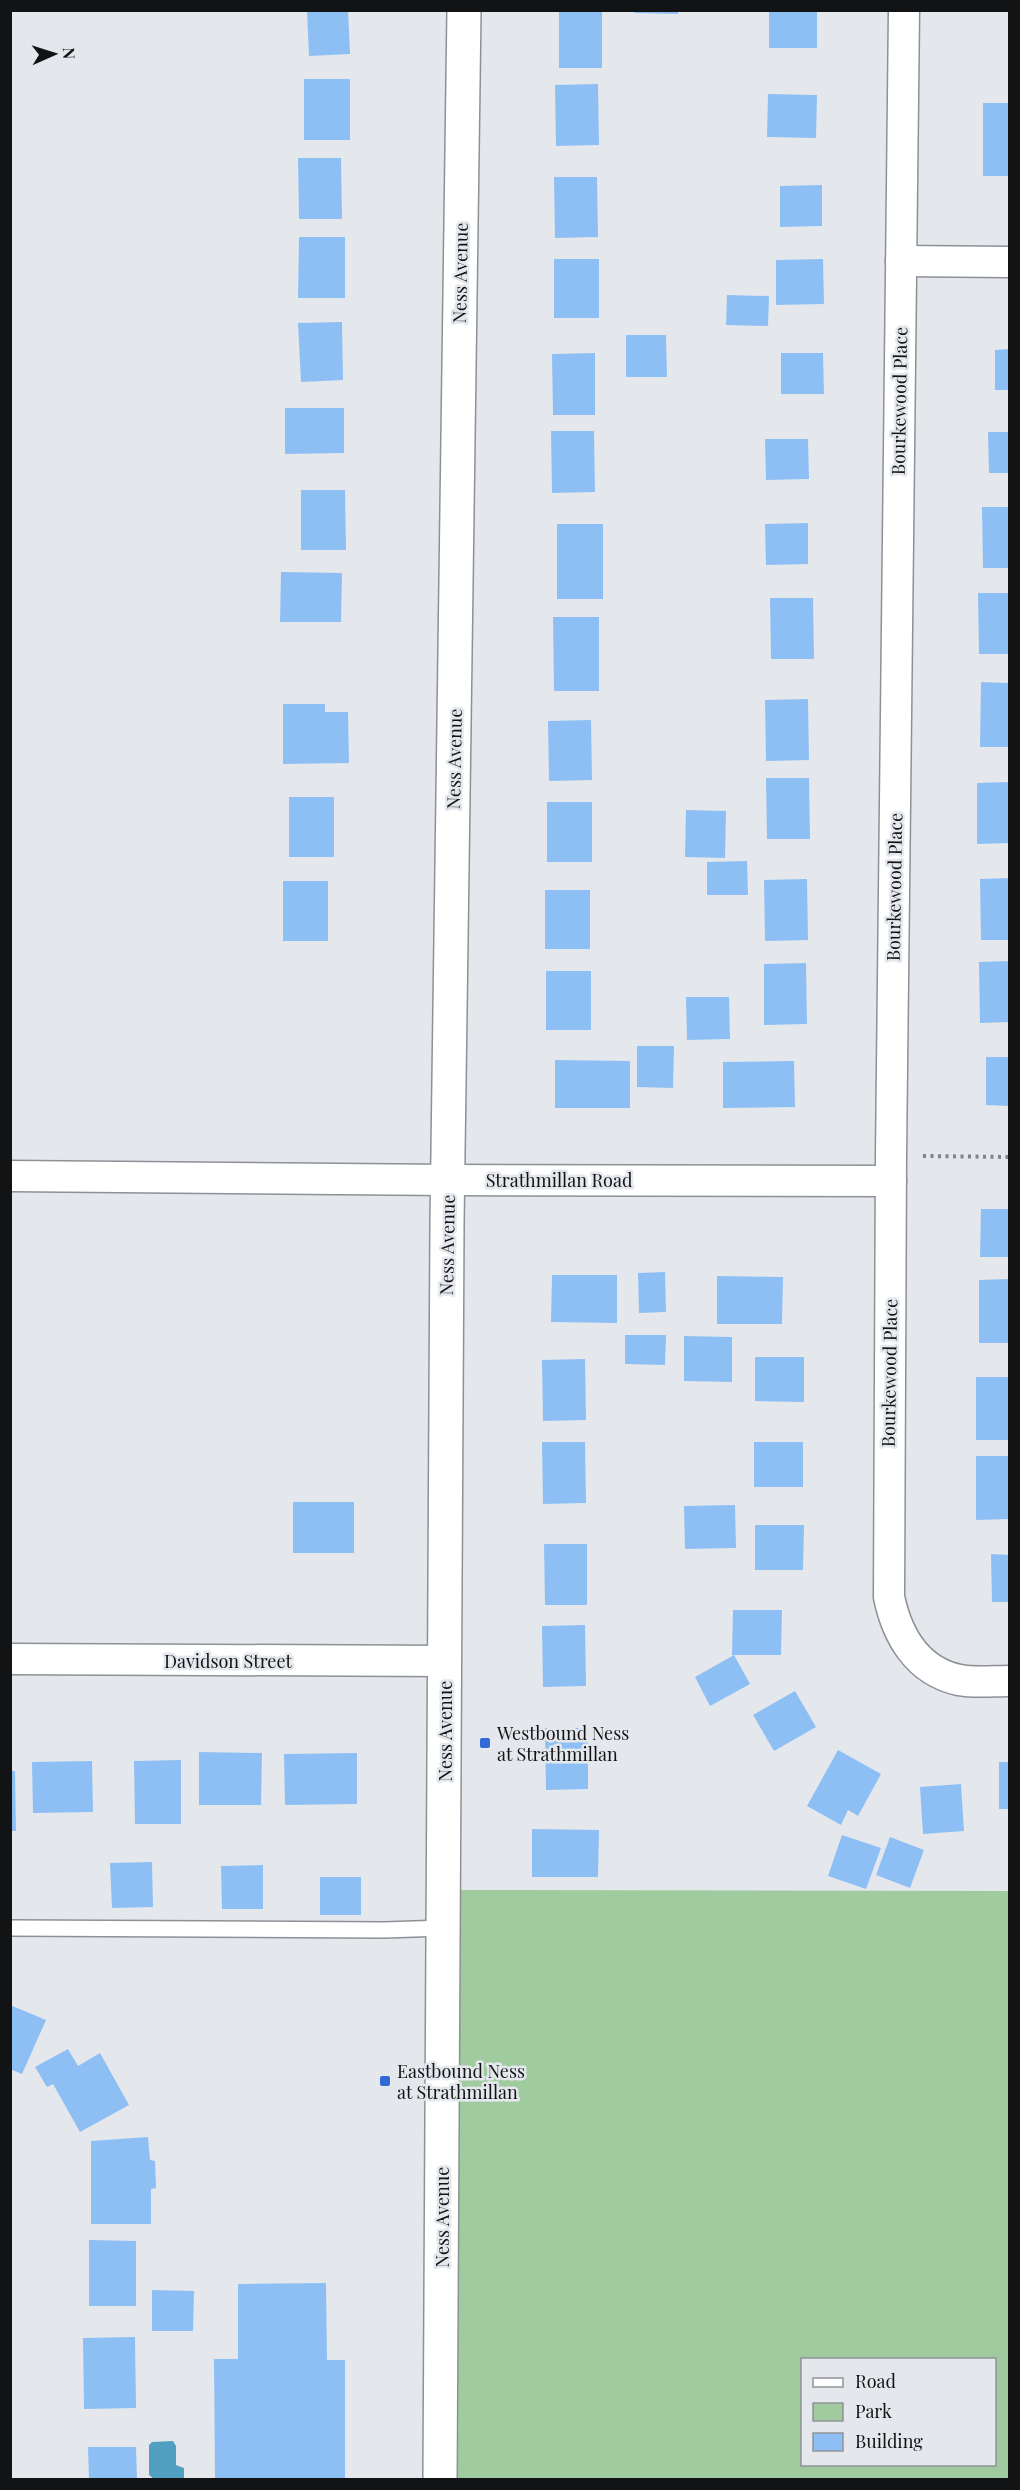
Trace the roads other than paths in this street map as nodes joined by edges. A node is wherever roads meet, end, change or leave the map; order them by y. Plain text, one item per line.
1 (464, 10) edge
2 (904, 10) edge
3 (901, 261) junction
4 (1010, 262) edge
5 (891, 1168) junction
6 (10, 1176) edge
7 (448, 1180) junction
8 (10, 1659) edge
9 (445, 1660) junction
10 (1010, 1681) edge
11 (10, 1928) edge
12 (444, 1928) junction
13 (440, 2480) edge

1 - 7 main road, Ness Avenue
2 - 3 street, Bourkewood Place
3 - 4 street
3 - 5 street, Bourkewood Place
5 - 7 street, Strathmillan Road
5 - 10 street, Bourkewood Place
6 - 7 street, Strathmillan Road
7 - 9 main road, Ness Avenue
8 - 9 street, Davidson Street
9 - 12 main road, Ness Avenue
11 - 12 lane
12 - 13 main road, Ness Avenue

